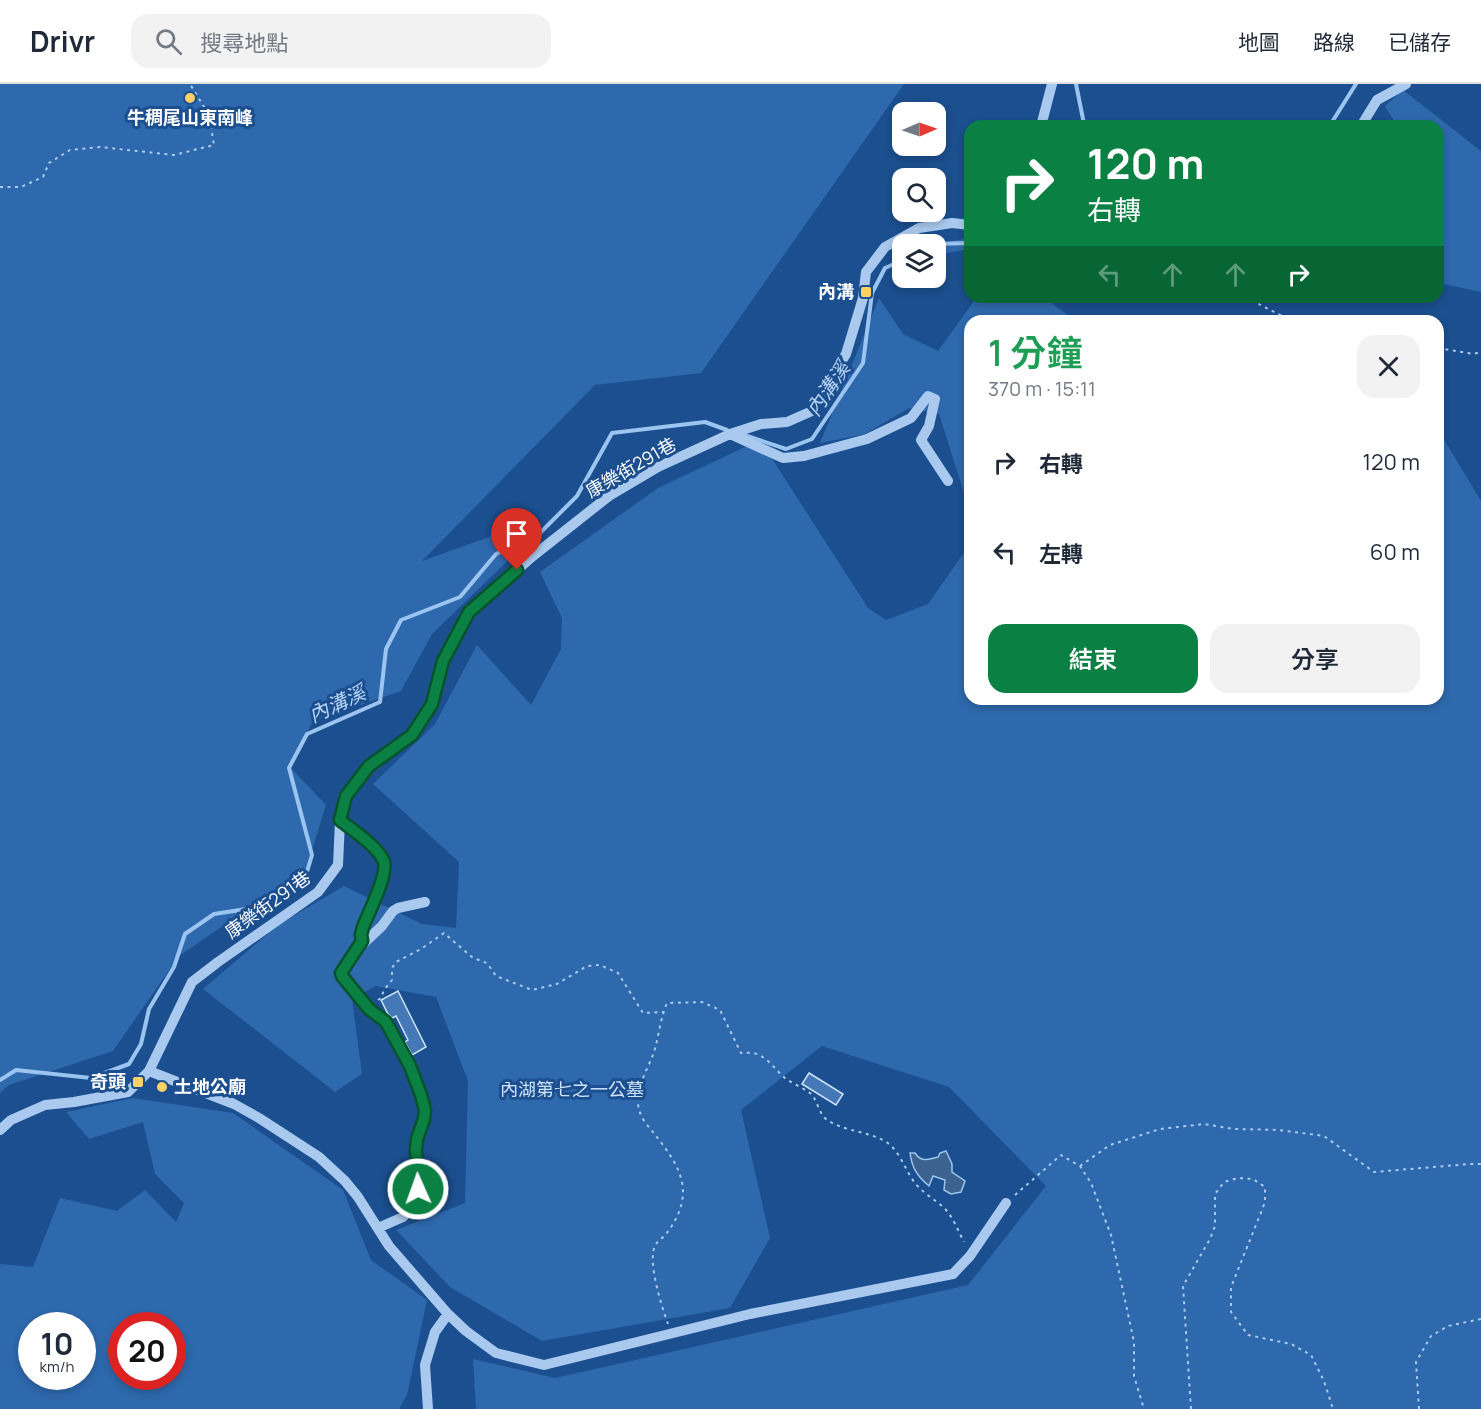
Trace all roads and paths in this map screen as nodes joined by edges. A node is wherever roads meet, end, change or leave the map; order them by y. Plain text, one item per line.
1 (190, 84) edge
2 (1052, 84) edge
3 (1406, 84) edge
4 (1043, 120) edge
5 (1365, 120) edge
6 (0, 187) edge
7 (964, 224) edge
8 (1257, 303) edge
9 (1280, 315) edge
10 (1444, 349) edge
11 (1481, 352) edge
12 (730, 434) junction
13 (948, 481) dead end
14 (340, 820) junction
15 (425, 902) dead end
16 (362, 941) junction
17 (375, 1001) dead end
18 (663, 1012) junction
19 (149, 1071) junction
20 (0, 1130) edge
21 (1481, 1164) edge
22 (1080, 1166) junction
23 (1006, 1203) joint
24 (378, 1228) junction
25 (970, 1256) junction
26 (448, 1314) junction
27 (1481, 1319) edge
28 (671, 1333) junction
29 (428, 1409) edge
30 (1144, 1409) edge
31 (1191, 1409) edge
32 (1333, 1409) edge
33 (1419, 1409) edge

1 - 6 path
2 - 4 street
3 - 5 street
7 - 12 street, 康樂街291巷
8 - 9 path
10 - 11 path
12 - 13 street
12 - 14 street, 康樂街291巷
14 - 16 street
14 - 19 street, 康樂街291巷
15 - 16 street
16 - 24 street
17 - 18 path
18 - 25 path
18 - 28 path
19 - 20 street, 康樂街291巷
19 - 24 street
21 - 22 path
22 - 23 path
22 - 30 path
23 - 25 street
24 - 26 street
25 - 28 street
26 - 28 street
26 - 29 street
27 - 33 path
31 - 32 path

